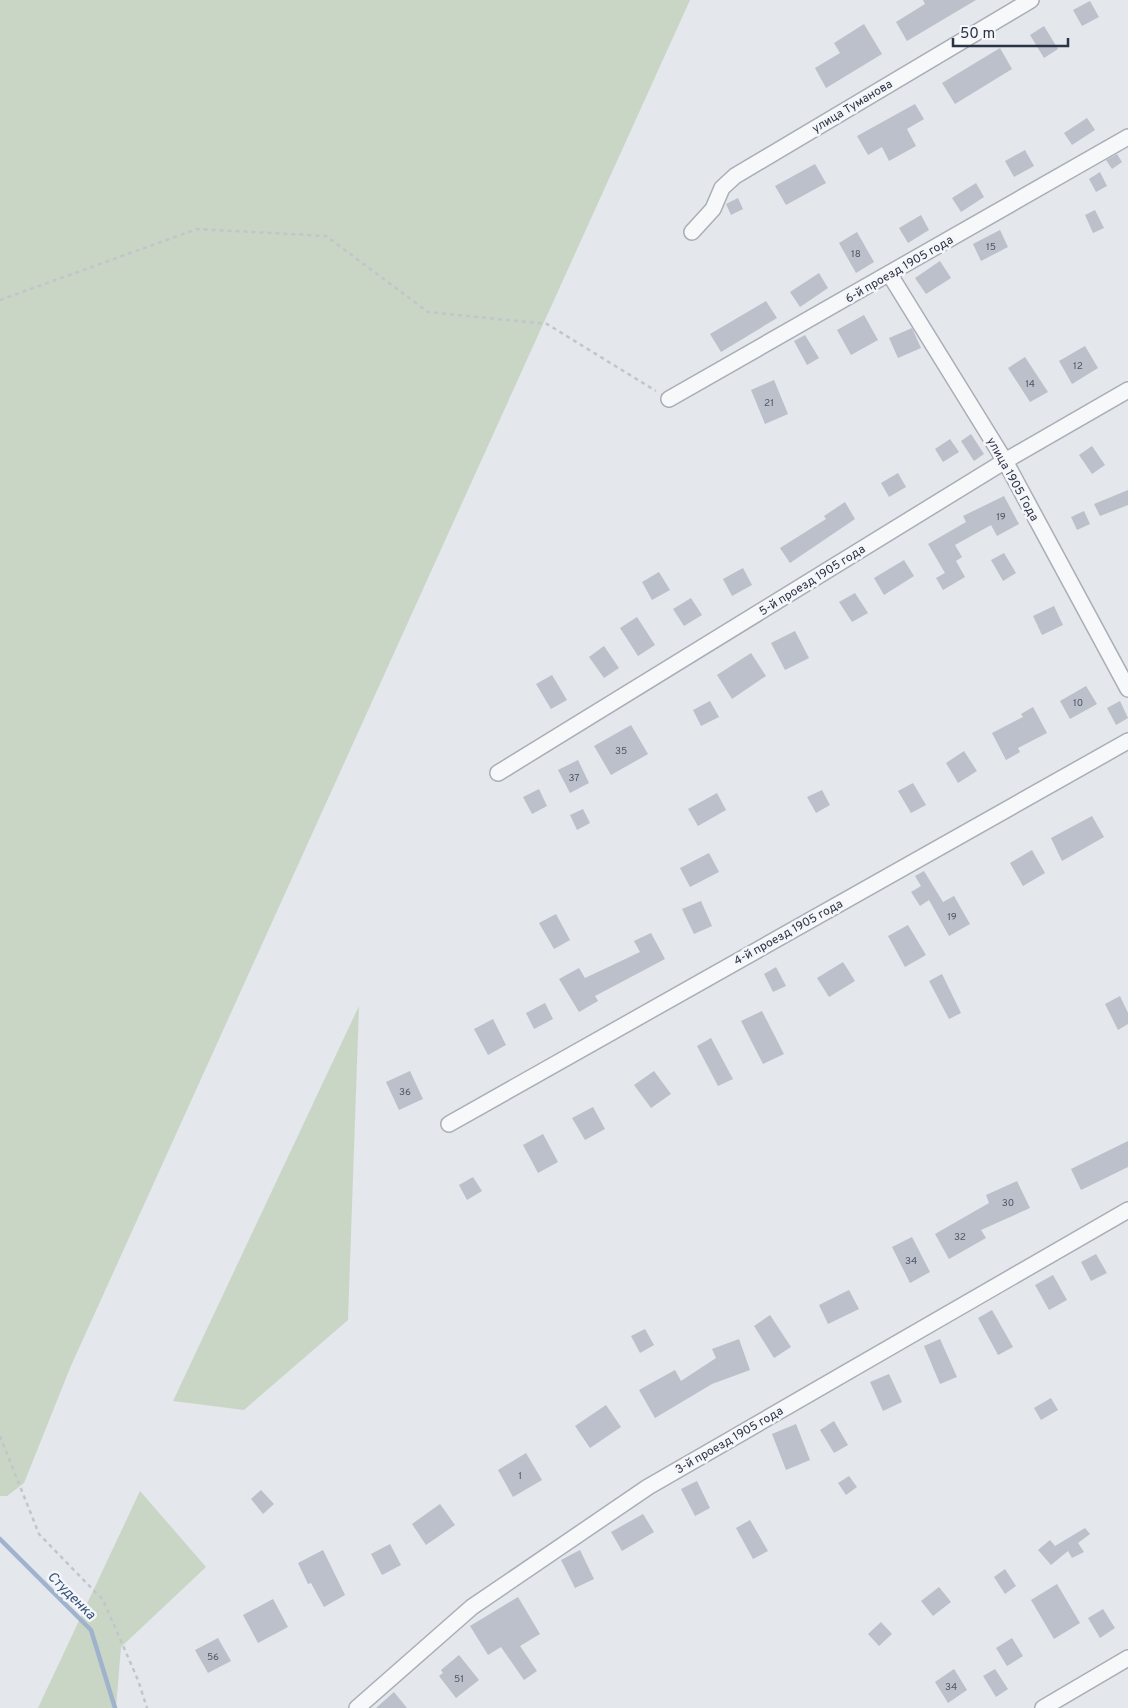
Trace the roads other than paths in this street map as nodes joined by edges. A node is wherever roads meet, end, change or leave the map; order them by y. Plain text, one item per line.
1 (1031, 0) edge
2 (1128, 137) edge
3 (692, 232) dead end
4 (890, 275) junction
5 (1128, 390) edge
6 (669, 399) road end
7 (1005, 461) junction
8 (1128, 689) edge
9 (1128, 741) edge
10 (498, 773) dead end
11 (449, 1124) dead end
12 (1128, 1210) edge
13 (1128, 1658) edge
14 (357, 1708) edge
15 (1043, 1708) edge

1 - 3 street, улица Туманова
2 - 4 street, 6-й проезд 1905 года
4 - 6 street, 6-й проезд 1905 года
4 - 7 street, улица 1905 Года
5 - 7 street, 5-й проезд 1905 года
7 - 8 street, улица 1905 Года
7 - 10 street, 5-й проезд 1905 года
9 - 11 street, 4-й проезд 1905 года
12 - 14 street, 3-й проезд 1905 года
13 - 15 street

